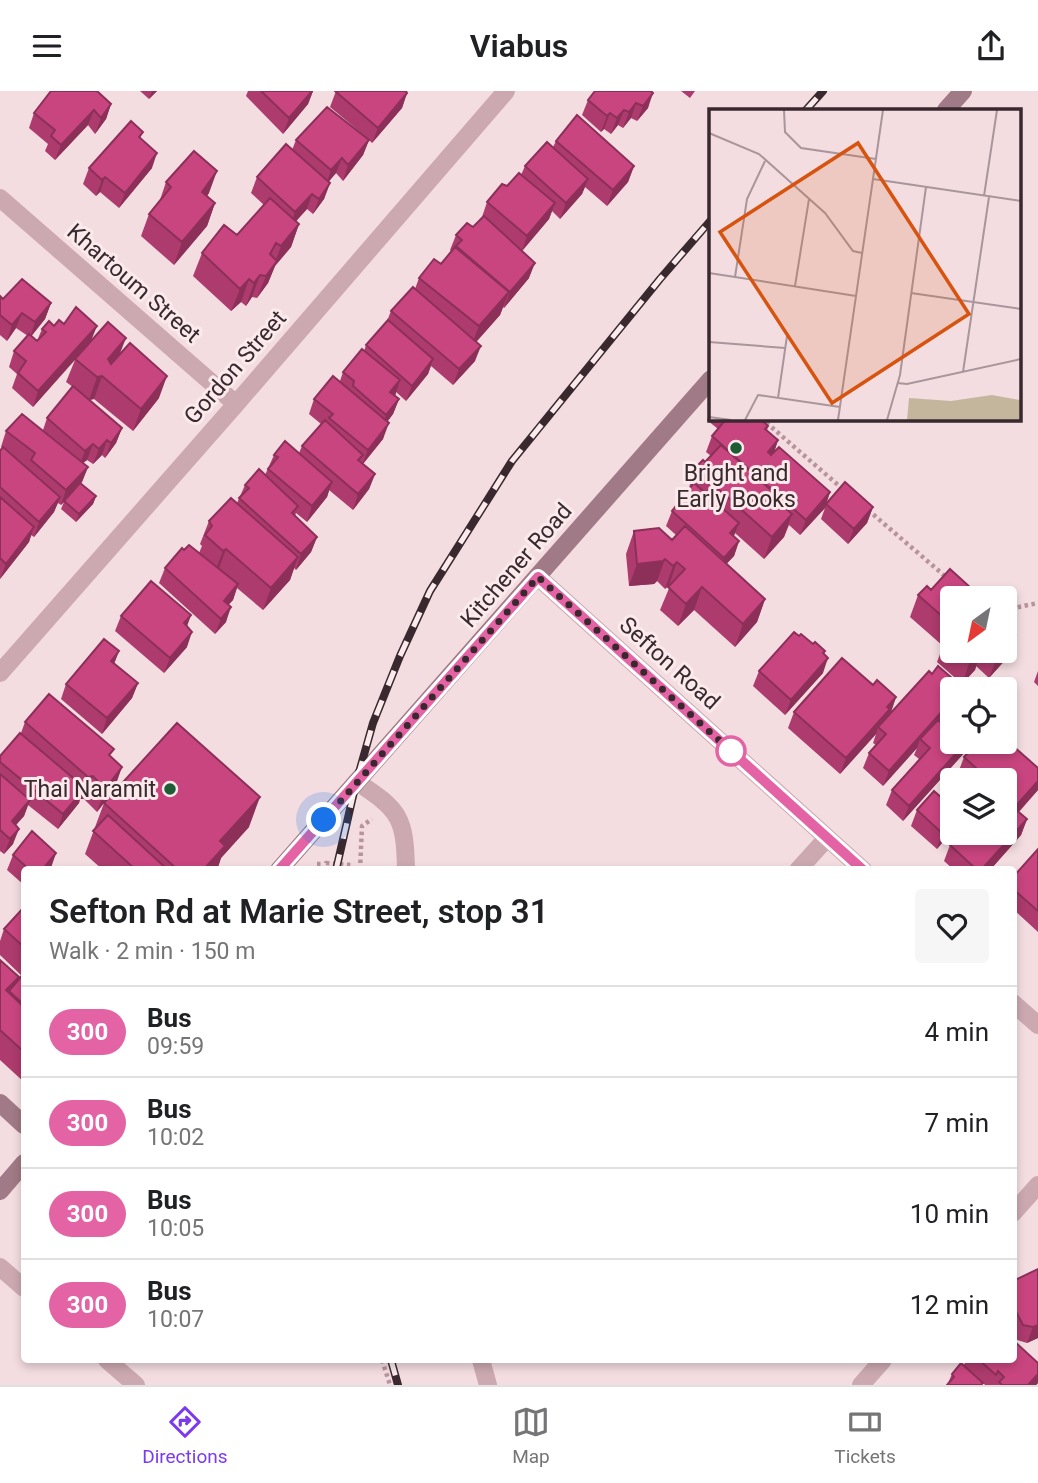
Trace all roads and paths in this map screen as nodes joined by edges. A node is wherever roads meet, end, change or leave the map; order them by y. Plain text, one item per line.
1 (506, 91) edge
2 (963, 91) edge
3 (947, 109) edge
4 (0, 198) edge
5 (709, 381) edge
6 (236, 404) junction
7 (763, 420) edge
8 (856, 499) edge
9 (866, 508) edge
10 (538, 577) junction
11 (950, 580) edge
12 (1038, 603) edge
13 (1017, 607) edge
14 (0, 674) edge
15 (357, 782) junction
16 (372, 819) dead end
17 (827, 838) junction
18 (317, 864) dead end
19 (283, 866) edge
20 (320, 866) edge
21 (325, 866) edge
22 (351, 866) edge
23 (359, 866) edge
24 (405, 866) edge
25 (802, 866) edge
26 (858, 866) edge
27 (1017, 1007) edge
28 (1038, 1025) edge
29 (0, 1103) edge
30 (21, 1122) edge
31 (21, 1166) edge
32 (1038, 1185) edge
33 (0, 1191) edge
34 (1017, 1209) edge
35 (0, 1267) edge
36 (21, 1285) edge
37 (110, 1363) edge
38 (383, 1363) edge
39 (482, 1363) edge
40 (880, 1363) edge
41 (136, 1385) edge
42 (390, 1385) edge
43 (488, 1385) edge
44 (861, 1385) edge

1 - 6 street, Gordon Street
2 - 3 main road
4 - 6 street, Khartoum Street
5 - 10 main road, Kitchener Road
6 - 14 street, Gordon Street
7 - 8 path
9 - 11 path
10 - 15 main road, Kitchener Road
10 - 17 street, Sefton Road
12 - 13 path
15 - 19 main road, Kitchener Road
15 - 24 street
16 - 23 path
17 - 25 street
17 - 26 street, Sefton Road
18 - 20 path
21 - 22 path
27 - 28 street
29 - 30 main road
31 - 33 main road
32 - 34 street
35 - 36 street
37 - 41 street
38 - 42 path
39 - 43 street
40 - 44 street

